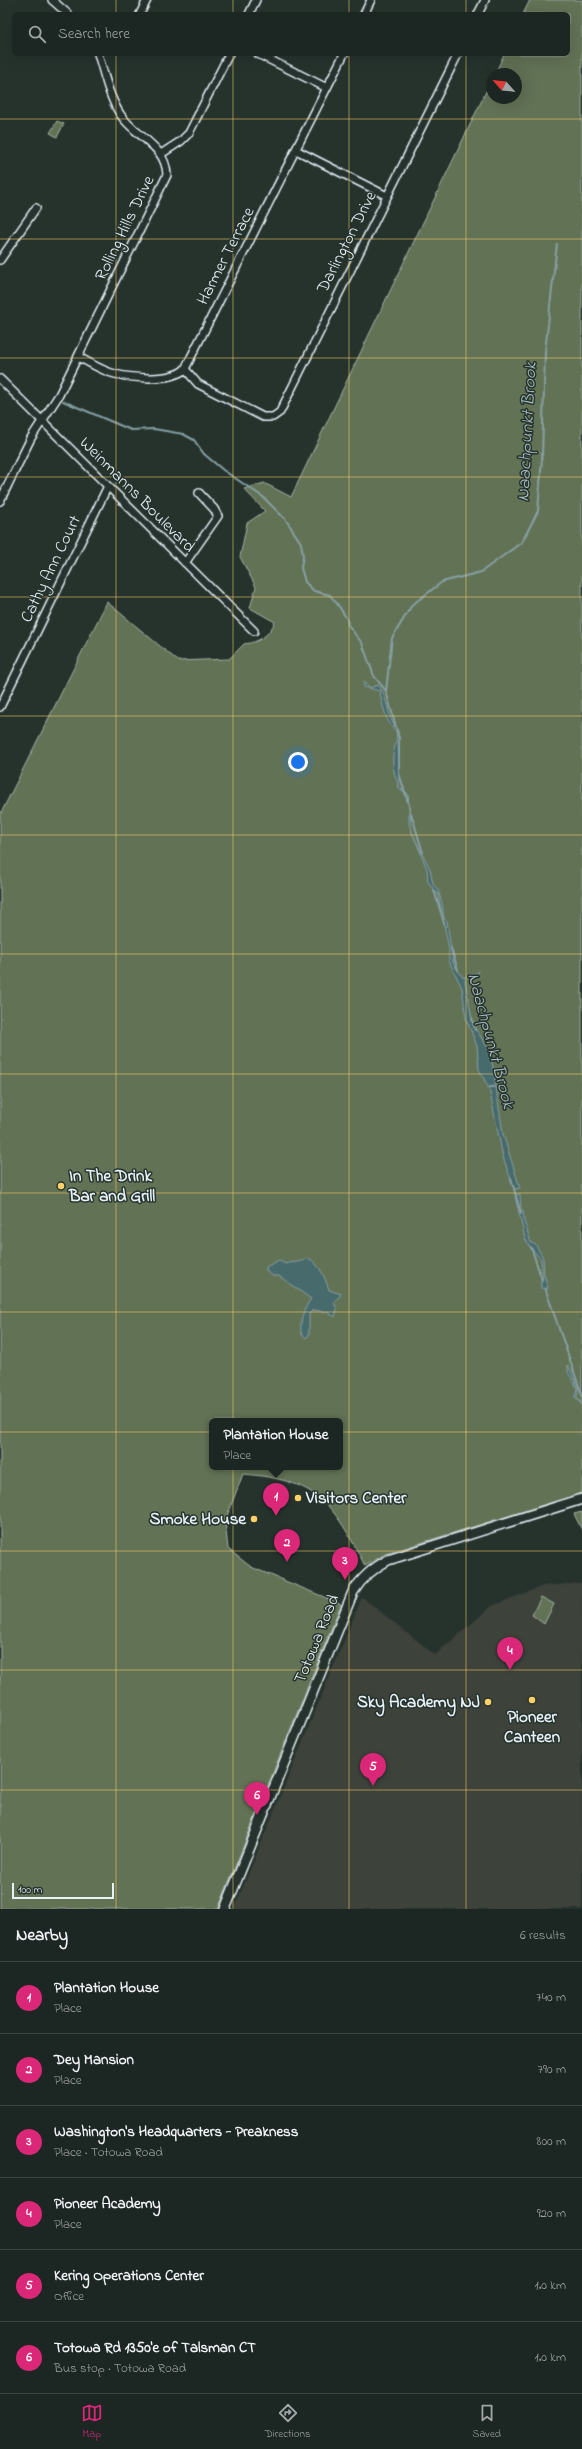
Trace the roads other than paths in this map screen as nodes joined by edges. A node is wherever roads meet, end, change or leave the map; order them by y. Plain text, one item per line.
1 (52, 0) edge
2 (147, 0) edge
3 (256, 0) edge
4 (371, 0) edge
5 (485, 0) edge
6 (66, 12) edge
7 (141, 12) edge
8 (250, 12) edge
9 (365, 12) edge
10 (479, 12) edge
11 (99, 56) edge
12 (228, 56) edge
13 (262, 56) edge
14 (343, 56) edge
15 (457, 56) edge
16 (327, 88) junction
17 (296, 150) junction
18 (161, 154) junction
19 (387, 196) junction
20 (36, 208) dead end
21 (0, 260) edge
22 (78, 357) junction
23 (184, 369) junction
24 (0, 379) edge
25 (41, 420) junction
26 (108, 486) junction
27 (199, 493) dead end
28 (0, 501) edge
29 (185, 563) junction
30 (254, 631) dead end
31 (1, 704) edge
32 (582, 1499) edge
33 (225, 1909) edge

1 - 6 street
2 - 7 street
3 - 8 street
4 - 9 street
5 - 10 street
11 - 18 street, Rolling Hills Drive
12 - 18 street
13 - 16 street
14 - 16 street, Harmer Terrace
15 - 19 street, Darlington Drive
16 - 17 street, Harmer Terrace
17 - 19 street
17 - 23 street, Harmer Terrace
18 - 22 street, Rolling Hills Drive
19 - 23 street, Darlington Drive
20 - 21 street
22 - 23 street
22 - 25 street, Rolling Hills Drive
24 - 25 street, Weinmanns Boulevard
25 - 26 street, Weinmanns Boulevard
25 - 28 street, Rolling Hills Drive
26 - 29 street, Weinmanns Boulevard
26 - 31 street, Cathy Ann Court
27 - 29 street
29 - 30 street, Weinmanns Boulevard
32 - 33 main road, Totowa Road

